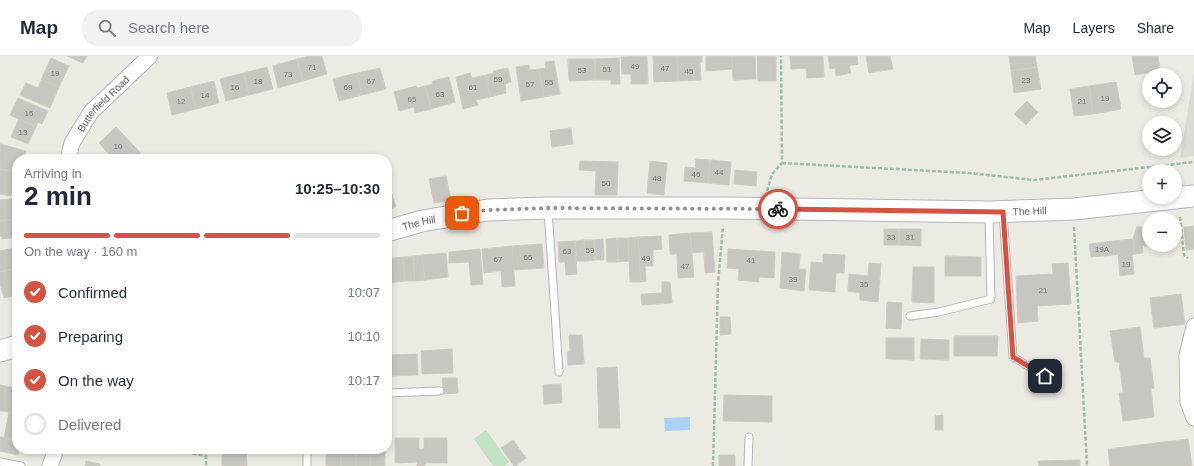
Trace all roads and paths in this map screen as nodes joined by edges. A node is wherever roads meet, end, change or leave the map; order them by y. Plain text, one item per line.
1 (150, 56) edge
2 (781, 56) edge
3 (69, 154) edge
4 (1194, 162) edge
5 (782, 163) junction
6 (1194, 196) edge
7 (548, 208) junction
8 (725, 208) junction
9 (761, 208) junction
10 (996, 212) junction
11 (1074, 222) dead end
12 (392, 230) edge
13 (1182, 236) edge
14 (1188, 258) dead end
15 (910, 316) dead end
16 (1194, 326) edge
17 (12, 347) edge
18 (0, 351) edge
19 (559, 372) dead end
20 (1045, 376) dead end
21 (440, 391) dead end
22 (392, 393) edge
23 (1194, 418) edge
24 (749, 437) dead end
25 (54, 454) edge
26 (195, 454) edge
27 (307, 454) edge
28 (206, 456) joint
29 (0, 462) edge
30 (21, 466) edge
31 (50, 466) edge
32 (206, 466) edge
33 (307, 466) edge
34 (713, 466) edge
35 (748, 466) edge
36 (1087, 466) edge

1 - 3 street, Butterfield Road
2 - 5 path
4 - 5 path
5 - 9 path
6 - 10 main road, The Hill
7 - 8 main road, The Hill
7 - 12 main road, The Hill
7 - 19 lane
8 - 9 main road, The Hill
8 - 34 path
9 - 10 main road, The Hill
10 - 15 lane
10 - 20 lane
11 - 36 path
13 - 14 path
16 - 23 street
17 - 18 main road
21 - 22 lane
24 - 35 lane
25 - 31 street
26 - 28 path
27 - 33 lane
28 - 32 path
29 - 30 lane

